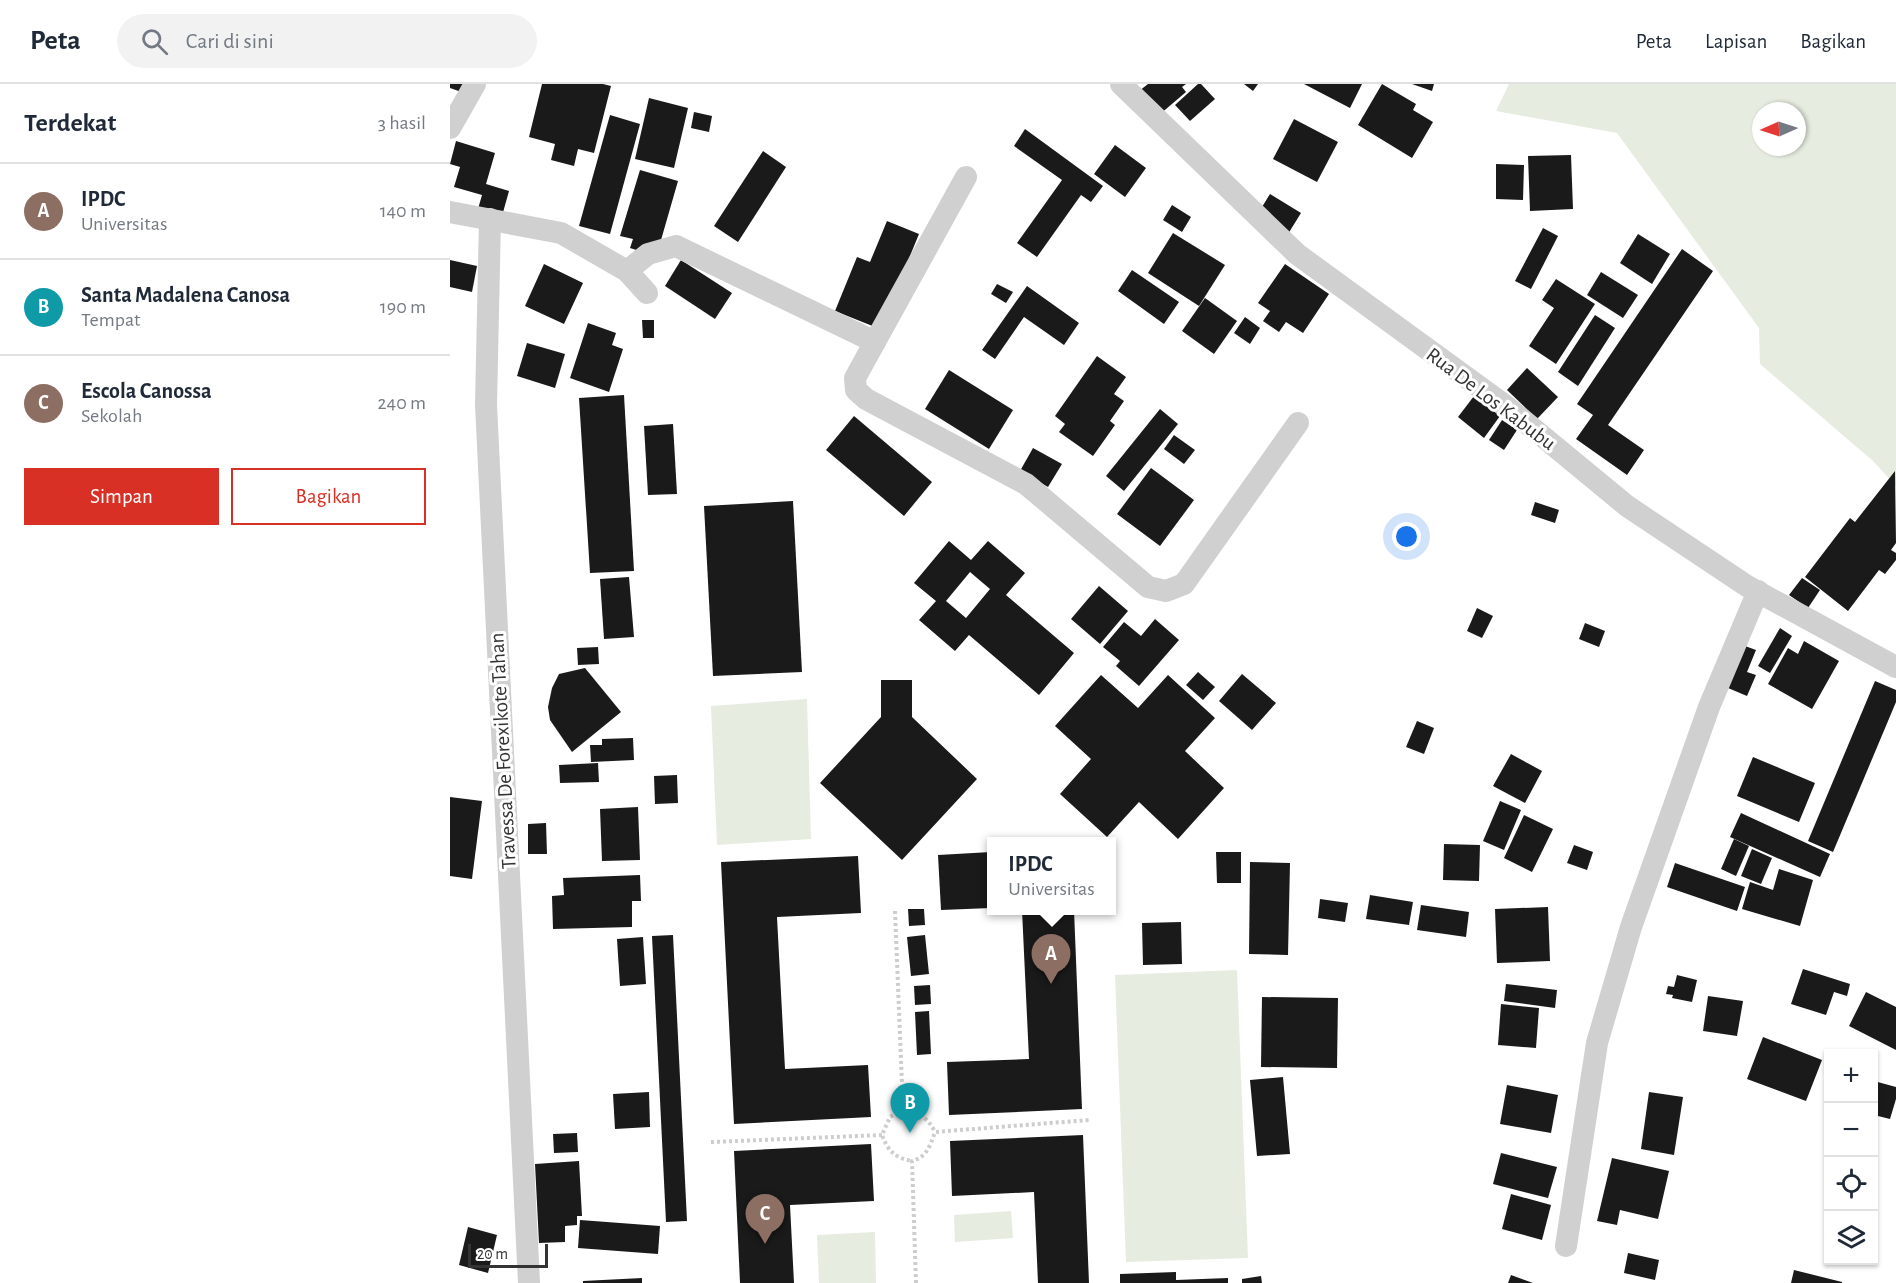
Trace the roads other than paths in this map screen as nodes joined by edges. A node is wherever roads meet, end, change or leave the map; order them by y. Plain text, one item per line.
1 (475, 84) edge
2 (1121, 84) edge
3 (450, 128) edge
4 (966, 177) dead end
5 (450, 212) edge
6 (490, 219) junction
7 (627, 271) junction
8 (647, 293) dead end
9 (875, 342) junction
10 (1298, 423) dead end
11 (1758, 591) junction
12 (1896, 668) edge
13 (1566, 1246) dead end
14 (529, 1283) edge

1 - 3 street
2 - 11 street, Rua De Los Kabubu
4 - 9 street
5 - 6 street
6 - 7 street
6 - 14 street, Travessa De Forexikote Tahan
7 - 8 street
7 - 9 street
9 - 10 street
11 - 12 street, Rua De Los Kabubu
11 - 13 street

